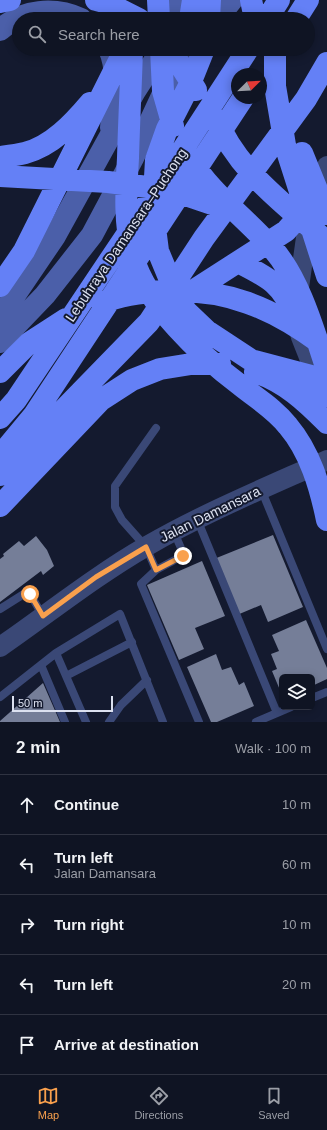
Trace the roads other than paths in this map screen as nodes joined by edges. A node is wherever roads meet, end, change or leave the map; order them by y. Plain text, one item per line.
1 (10, 0) edge
2 (96, 0) edge
3 (138, 0) edge
4 (158, 0) edge
5 (177, 0) edge
6 (193, 0) edge
7 (197, 0) edge
8 (210, 0) edge
9 (232, 0) edge
10 (251, 0) edge
11 (280, 0) edge
12 (308, 0) edge
13 (0, 2) edge
14 (45, 12) edge
15 (60, 12) edge
16 (125, 12) edge
17 (136, 12) edge
18 (159, 12) edge
19 (176, 12) edge
20 (186, 12) edge
21 (191, 12) edge
22 (209, 12) edge
23 (223, 12) edge
24 (254, 12) edge
25 (272, 12) edge
26 (278, 12) edge
27 (300, 12) edge
28 (12, 21) edge
29 (0, 30) edge
30 (113, 56) edge
31 (123, 56) edge
32 (132, 56) edge
33 (157, 56) edge
34 (161, 56) edge
35 (175, 56) edge
36 (191, 56) edge
37 (194, 56) edge
38 (201, 56) edge
39 (243, 56) edge
40 (265, 56) edge
41 (272, 56) edge
42 (276, 56) edge
43 (327, 63) edge
44 (264, 68) edge
45 (114, 74) junction
46 (239, 104) edge
47 (219, 124) junction
48 (110, 136) junction
49 (0, 157) edge
50 (327, 166) edge
51 (0, 176) edge
52 (58, 178) junction
53 (0, 189) edge
54 (319, 208) edge
55 (231, 210) junction
56 (327, 242) edge
57 (238, 262) junction
58 (327, 276) edge
59 (0, 286) edge
60 (295, 316) junction
61 (0, 317) edge
62 (149, 322) junction
63 (0, 342) edge
64 (197, 348) junction
65 (327, 349) edge
66 (327, 370) edge
67 (0, 372) edge
68 (327, 380) edge
69 (327, 396) edge
70 (327, 402) edge
71 (0, 418) edge
72 (327, 423) edge
73 (156, 428) dead end
74 (0, 456) edge
75 (327, 460) edge
76 (0, 475) edge
77 (261, 489) junction
78 (0, 506) edge
79 (197, 519) junction
80 (327, 520) edge
81 (174, 531) junction
82 (146, 547) junction
83 (156, 570) junction
84 (0, 609) edge
85 (43, 616) junction
86 (132, 642) junction
87 (0, 647) edge
88 (327, 649) edge
89 (56, 653) junction
90 (41, 665) junction
91 (66, 676) junction
92 (147, 680) junction
93 (327, 692) edge
94 (0, 697) edge
95 (315, 697) edge
96 (284, 710) edge
97 (277, 713) junction
98 (65, 722) edge
99 (86, 722) edge
100 (109, 722) edge
101 (164, 722) edge
102 (199, 722) edge
103 (256, 722) edge

1 - 13 highway
2 - 16 highway
3 - 17 highway
4 - 18 highway
5 - 19 main road
6 - 21 highway
7 - 20 main road
8 - 22 highway
9 - 23 main road
10 - 24 highway
11 - 25 highway
11 - 26 highway
12 - 27 highway
14 - 15 main road
28 - 29 main road
30 - 48 main road
31 - 45 highway
32 - 64 highway
33 - 48 main road
34 - 55 highway
35 - 47 highway
36 - 63 main road
37 - 47 highway
38 - 68 highway
39 - 71 highway, Lebuhraya Damansara–Puchong
40 - 54 highway
41 - 44 highway
42 - 58 highway
43 - 62 highway
45 - 49 highway
45 - 59 highway
46 - 74 highway, Lebuhraya Damansara–Puchong
47 - 56 highway
48 - 61 main road
50 - 54 street
51 - 52 highway
52 - 53 highway
52 - 55 highway
54 - 57 highway
54 - 60 street
55 - 66 highway
57 - 60 highway
57 - 62 highway
60 - 70 street
62 - 76 highway
64 - 69 highway
64 - 80 highway
65 - 67 highway
72 - 78 highway
73 - 82 lane
75 - 77 street, Jalan Damansara
77 - 79 street, Jalan Damansara
77 - 88 lane
79 - 81 street, Jalan Damansara
79 - 97 lane
81 - 82 street, Jalan Damansara
81 - 83 lane
82 - 83 lane
82 - 85 street, Jalan Damansara
83 - 102 lane
84 - 85 lane
85 - 87 street, Jalan Damansara
86 - 89 lane
86 - 91 lane
86 - 92 lane
89 - 90 lane
89 - 91 lane
90 - 94 lane
90 - 98 lane
91 - 99 lane
92 - 100 lane
92 - 101 lane
93 - 95 lane
96 - 97 lane
97 - 103 lane

